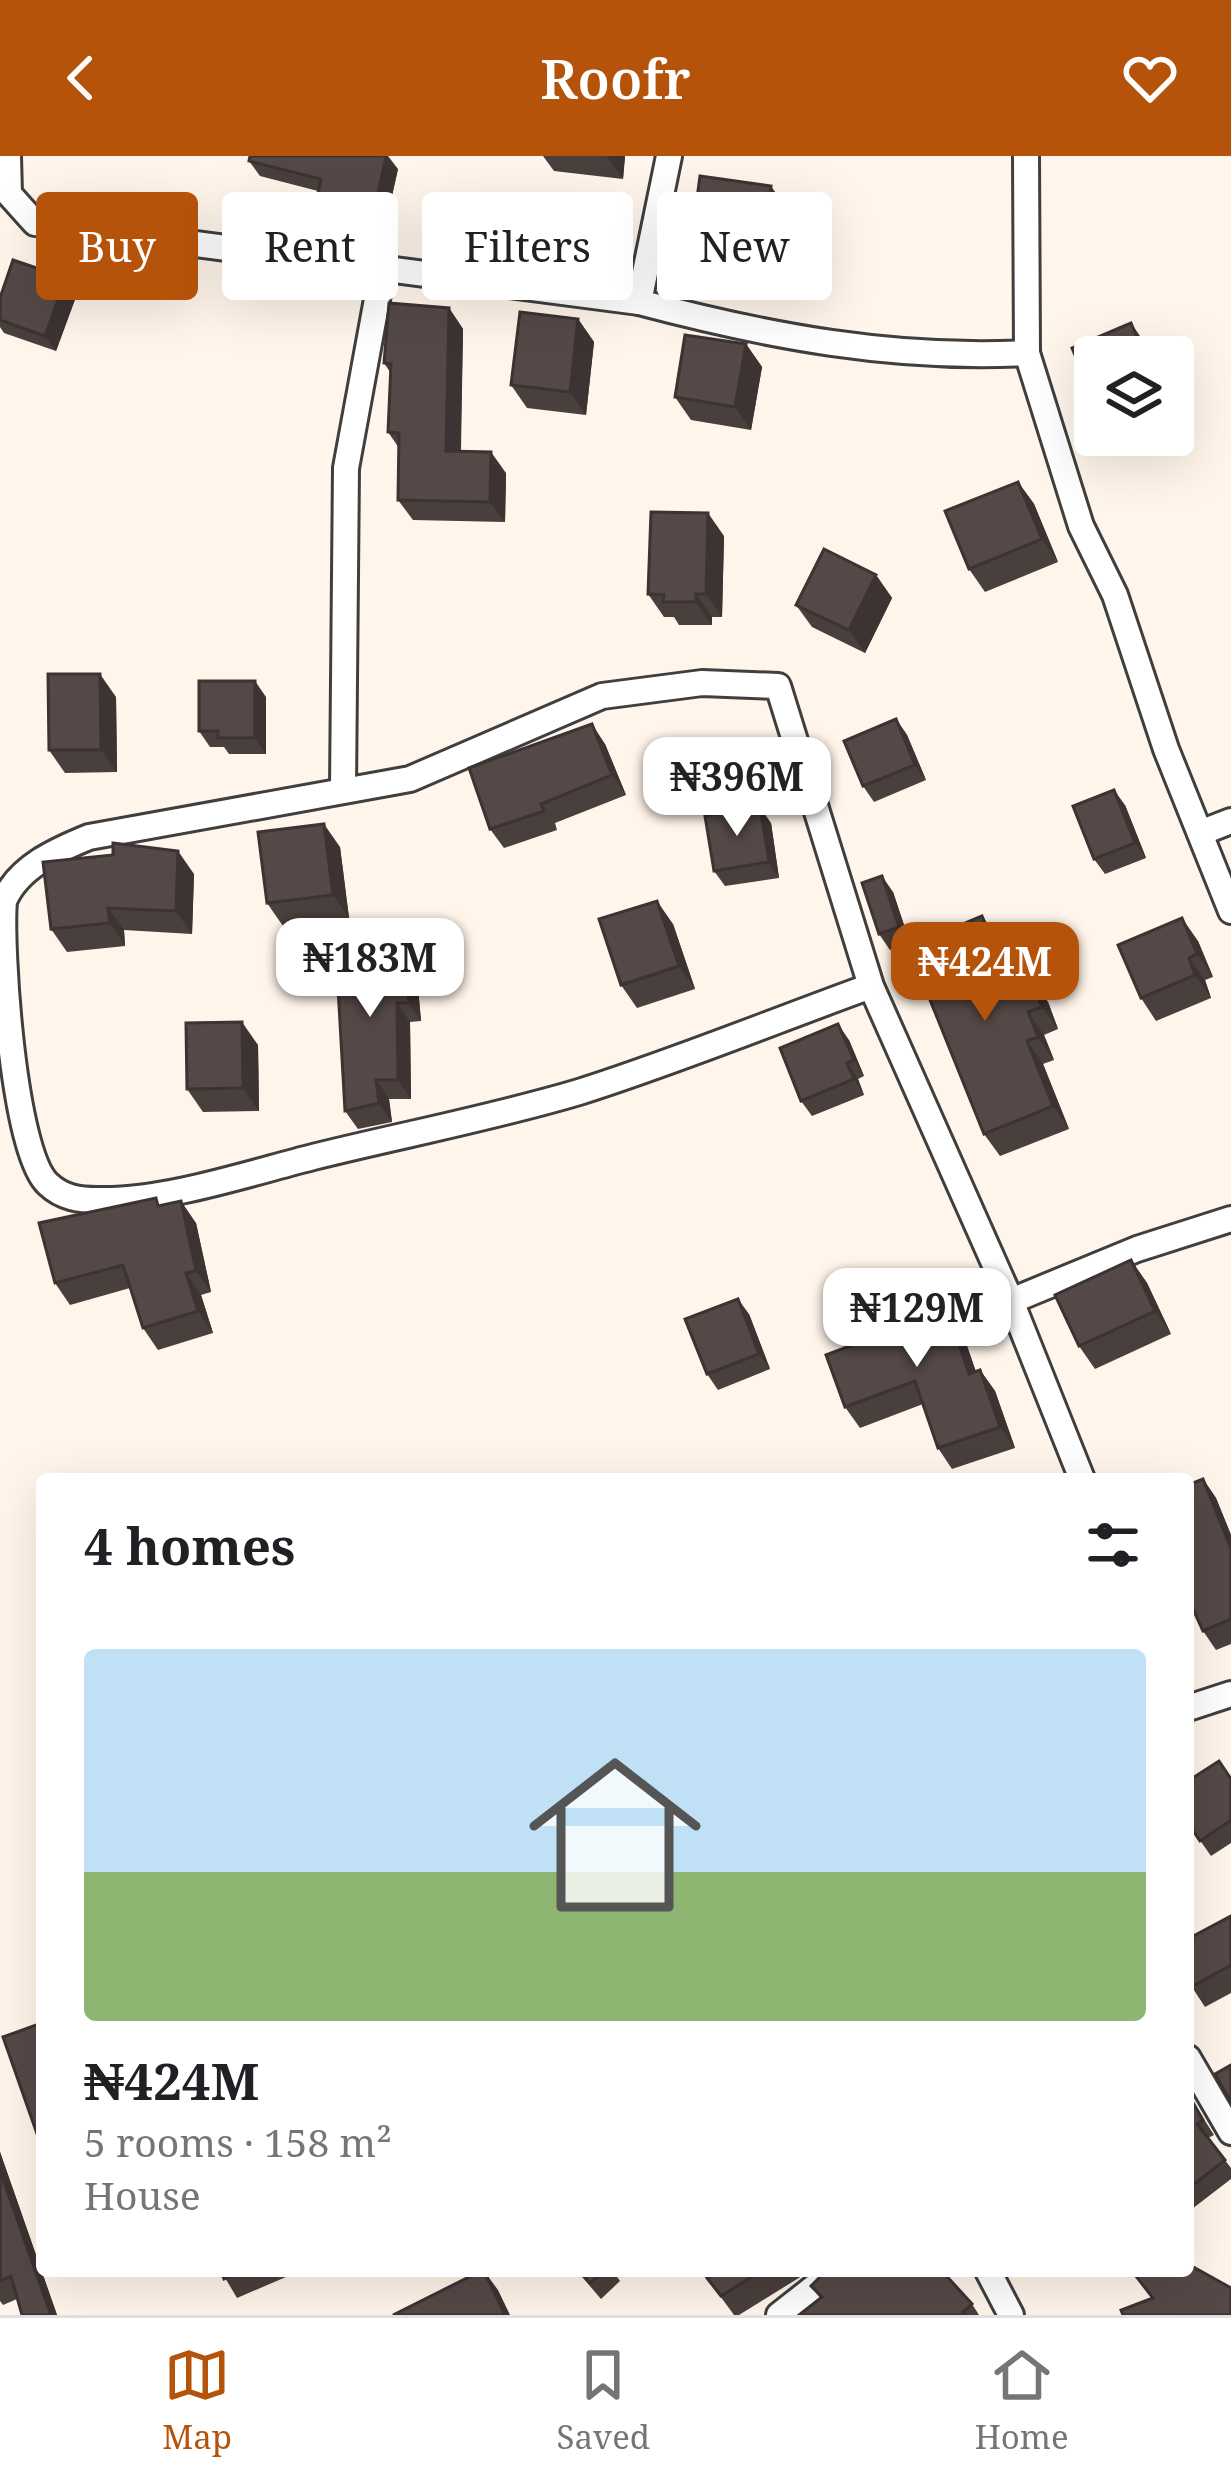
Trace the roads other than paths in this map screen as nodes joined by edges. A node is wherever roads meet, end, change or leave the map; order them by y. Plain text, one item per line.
1 (8, 156) edge
2 (669, 156) edge
3 (1026, 156) edge
4 (222, 249) edge
5 (398, 274) edge
6 (377, 300) edge
7 (638, 302) junction
8 (1027, 353) junction
9 (343, 790) junction
10 (1231, 821) edge
11 (1200, 833) junction
12 (1231, 911) edge
13 (871, 986) junction
14 (1231, 1219) edge
15 (1011, 1301) junction
16 (1080, 1473) edge
17 (1231, 1694) edge
18 (1194, 1706) edge
19 (1194, 2068) edge
20 (1231, 2132) edge
21 (828, 2277) edge
22 (991, 2277) edge
23 (779, 2315) edge
24 (1011, 2315) edge

1 - 4 street
2 - 7 street
3 - 8 street
5 - 7 street
6 - 9 street
7 - 8 street
8 - 11 street
9 - 13 street
9 - 13 street
10 - 11 street
11 - 12 street
13 - 15 street
14 - 15 street
15 - 16 street
17 - 18 street
19 - 20 street
21 - 23 street
22 - 24 street

